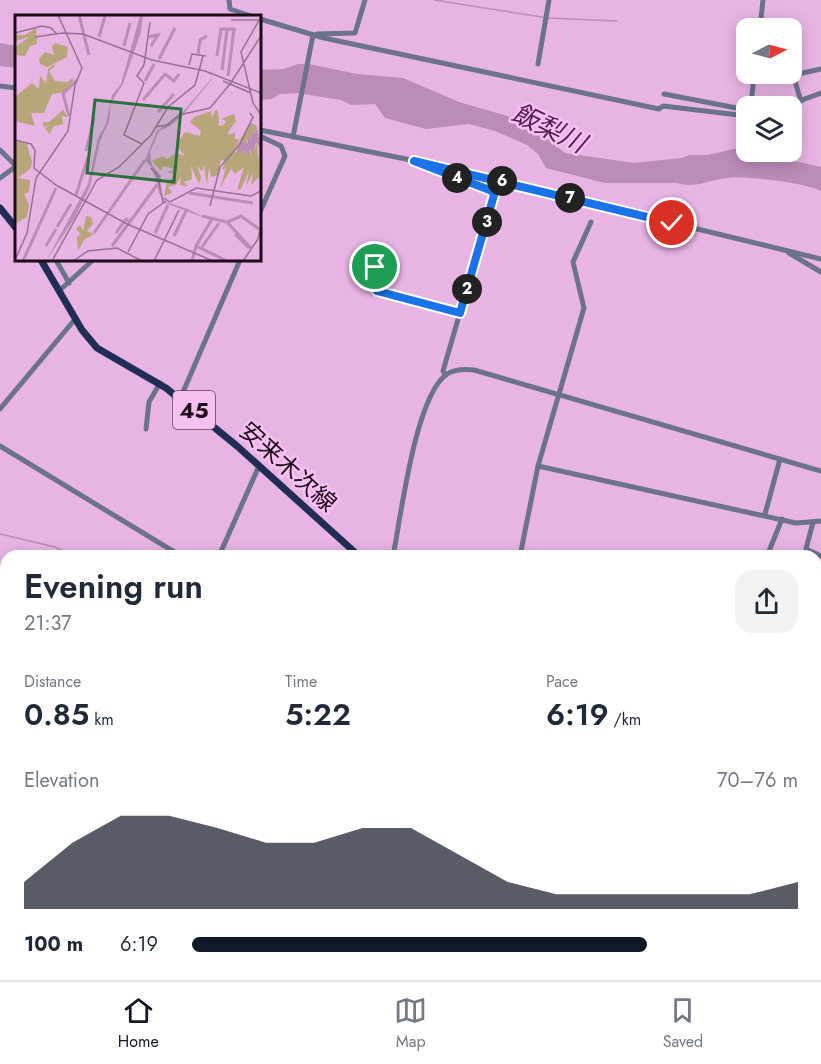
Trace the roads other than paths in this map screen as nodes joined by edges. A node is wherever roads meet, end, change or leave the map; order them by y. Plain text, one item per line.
1 (229, 0) edge
2 (365, 0) edge
3 (549, 0) edge
4 (763, 0) edge
5 (248, 15) edge
6 (761, 18) edge
7 (261, 19) edge
8 (313, 36) junction
9 (538, 64) dead end
10 (821, 69) edge
11 (802, 73) edge
12 (0, 86) edge
13 (15, 88) edge
14 (821, 93) edge
15 (664, 94) dead end
16 (802, 100) edge
17 (736, 108) edge
18 (736, 115) edge
19 (261, 130) edge
20 (293, 135) junction
21 (261, 136) edge
22 (0, 150) edge
23 (414, 161) junction
24 (15, 168) edge
25 (15, 170) edge
26 (0, 177) edge
27 (0, 208) edge
28 (261, 210) edge
29 (591, 222) dead end
30 (15, 227) edge
31 (782, 249) junction
32 (821, 258) edge
33 (42, 261) edge
34 (57, 261) edge
35 (92, 261) edge
36 (240, 261) edge
37 (371, 264) dead end
38 (821, 273) edge
39 (69, 283) junction
40 (60, 290) junction
41 (460, 313) junction
42 (76, 318) junction
43 (446, 375) junction
44 (160, 383) junction
45 (559, 394) junction
46 (180, 399) junction
47 (0, 409) edge
48 (146, 429) dead end
49 (0, 446) edge
50 (780, 459) junction
51 (259, 466) junction
52 (538, 466) junction
53 (821, 471) edge
54 (765, 514) junction
55 (782, 519) junction
56 (821, 521) edge
57 (813, 522) junction
58 (171, 550) edge
59 (222, 550) edge
60 (352, 550) edge
61 (394, 550) edge
62 (521, 550) edge
63 (769, 550) edge
64 (808, 550) edge

1 - 5 street
2 - 8 street
3 - 9 street
4 - 6 street
7 - 8 street
8 - 18 street
8 - 20 street
10 - 11 street
12 - 13 street
14 - 16 street
15 - 17 street
19 - 20 street
20 - 23 street
21 - 28 street
22 - 24 street
23 - 31 street
23 - 41 street
25 - 26 street
27 - 30 main road
29 - 45 street
31 - 32 street
31 - 38 street
33 - 40 main road, 安来木次線 / 45
34 - 39 street
35 - 39 street
36 - 46 street
37 - 41 street
39 - 40 street
40 - 42 main road, 安来木次線 / 45
41 - 43 street
42 - 44 main road, 安来木次線 / 45
42 - 47 street
43 - 45 street
43 - 61 street
44 - 46 main road, 安来木次線 / 45
44 - 48 street
45 - 50 street
45 - 52 street
46 - 51 main road, 安来木次線 / 45
49 - 58 street
50 - 53 street
50 - 54 street
51 - 59 street
51 - 60 main road, 安来木次線 / 45
52 - 54 street
52 - 62 street
54 - 55 street
55 - 57 street
55 - 63 street
56 - 57 street
57 - 64 street

